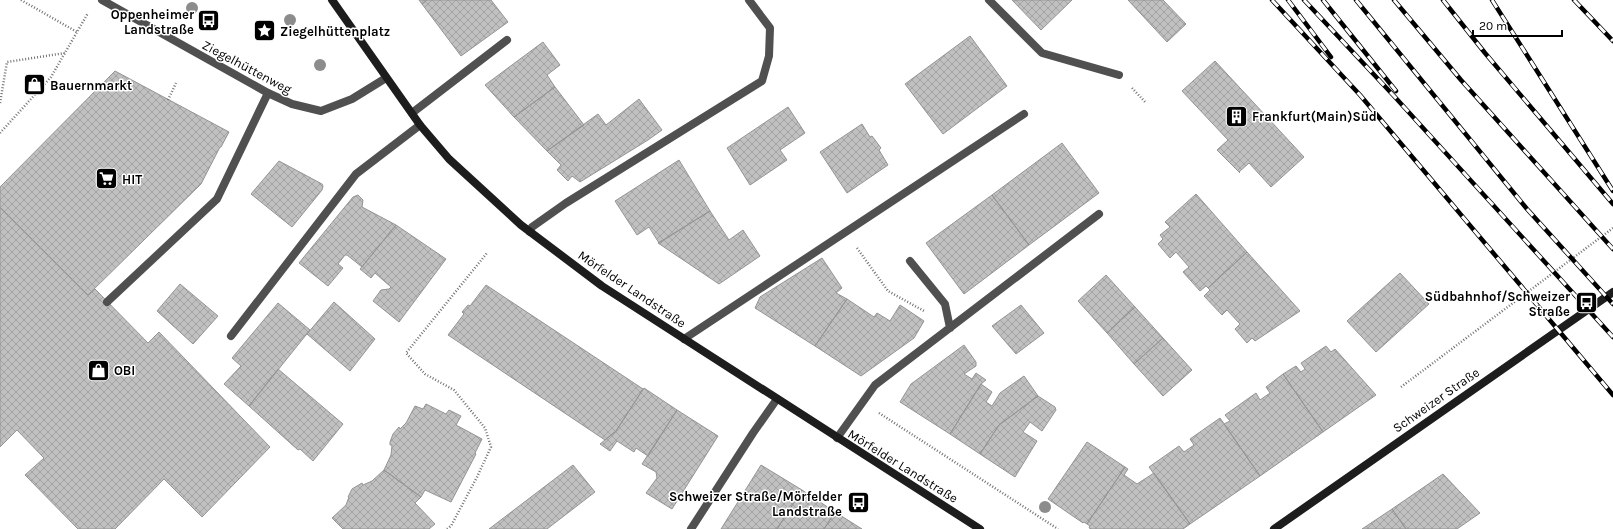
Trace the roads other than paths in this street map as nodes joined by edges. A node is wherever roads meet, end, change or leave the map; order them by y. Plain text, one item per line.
1 (102, 0) edge
2 (332, 0) edge
3 (748, 0) edge
4 (989, 0) edge
5 (507, 40) dead end
6 (1119, 75) dead end
7 (386, 78) junction
8 (268, 92) junction
9 (412, 113) junction
10 (1024, 114) dead end
11 (420, 126) junction
12 (1099, 214) dead end
13 (530, 232) junction
14 (910, 261) dead end
15 (1613, 292) edge
16 (107, 302) dead end
17 (950, 328) junction
18 (231, 336) dead end
19 (684, 339) junction
20 (777, 399) junction
21 (837, 438) junction
22 (691, 529) edge
23 (980, 529) edge
24 (1274, 529) edge

1 - 8 street, Ziegelhüttenweg
2 - 7 main road, Mörfelder Landstraße
3 - 13 street
4 - 6 street
5 - 9 street
7 - 8 street, Ziegelhüttenweg
7 - 9 main road, Mörfelder Landstraße
8 - 16 street
9 - 11 main road, Mörfelder Landstraße
10 - 19 street
11 - 13 main road, Mörfelder Landstraße
11 - 18 street
12 - 17 street
13 - 19 main road, Mörfelder Landstraße
14 - 17 street
15 - 24 main road, Schweizer Straße
17 - 21 street
19 - 20 main road, Mörfelder Landstraße
20 - 21 main road, Mörfelder Landstraße
20 - 22 street
21 - 23 main road, Mörfelder Landstraße

